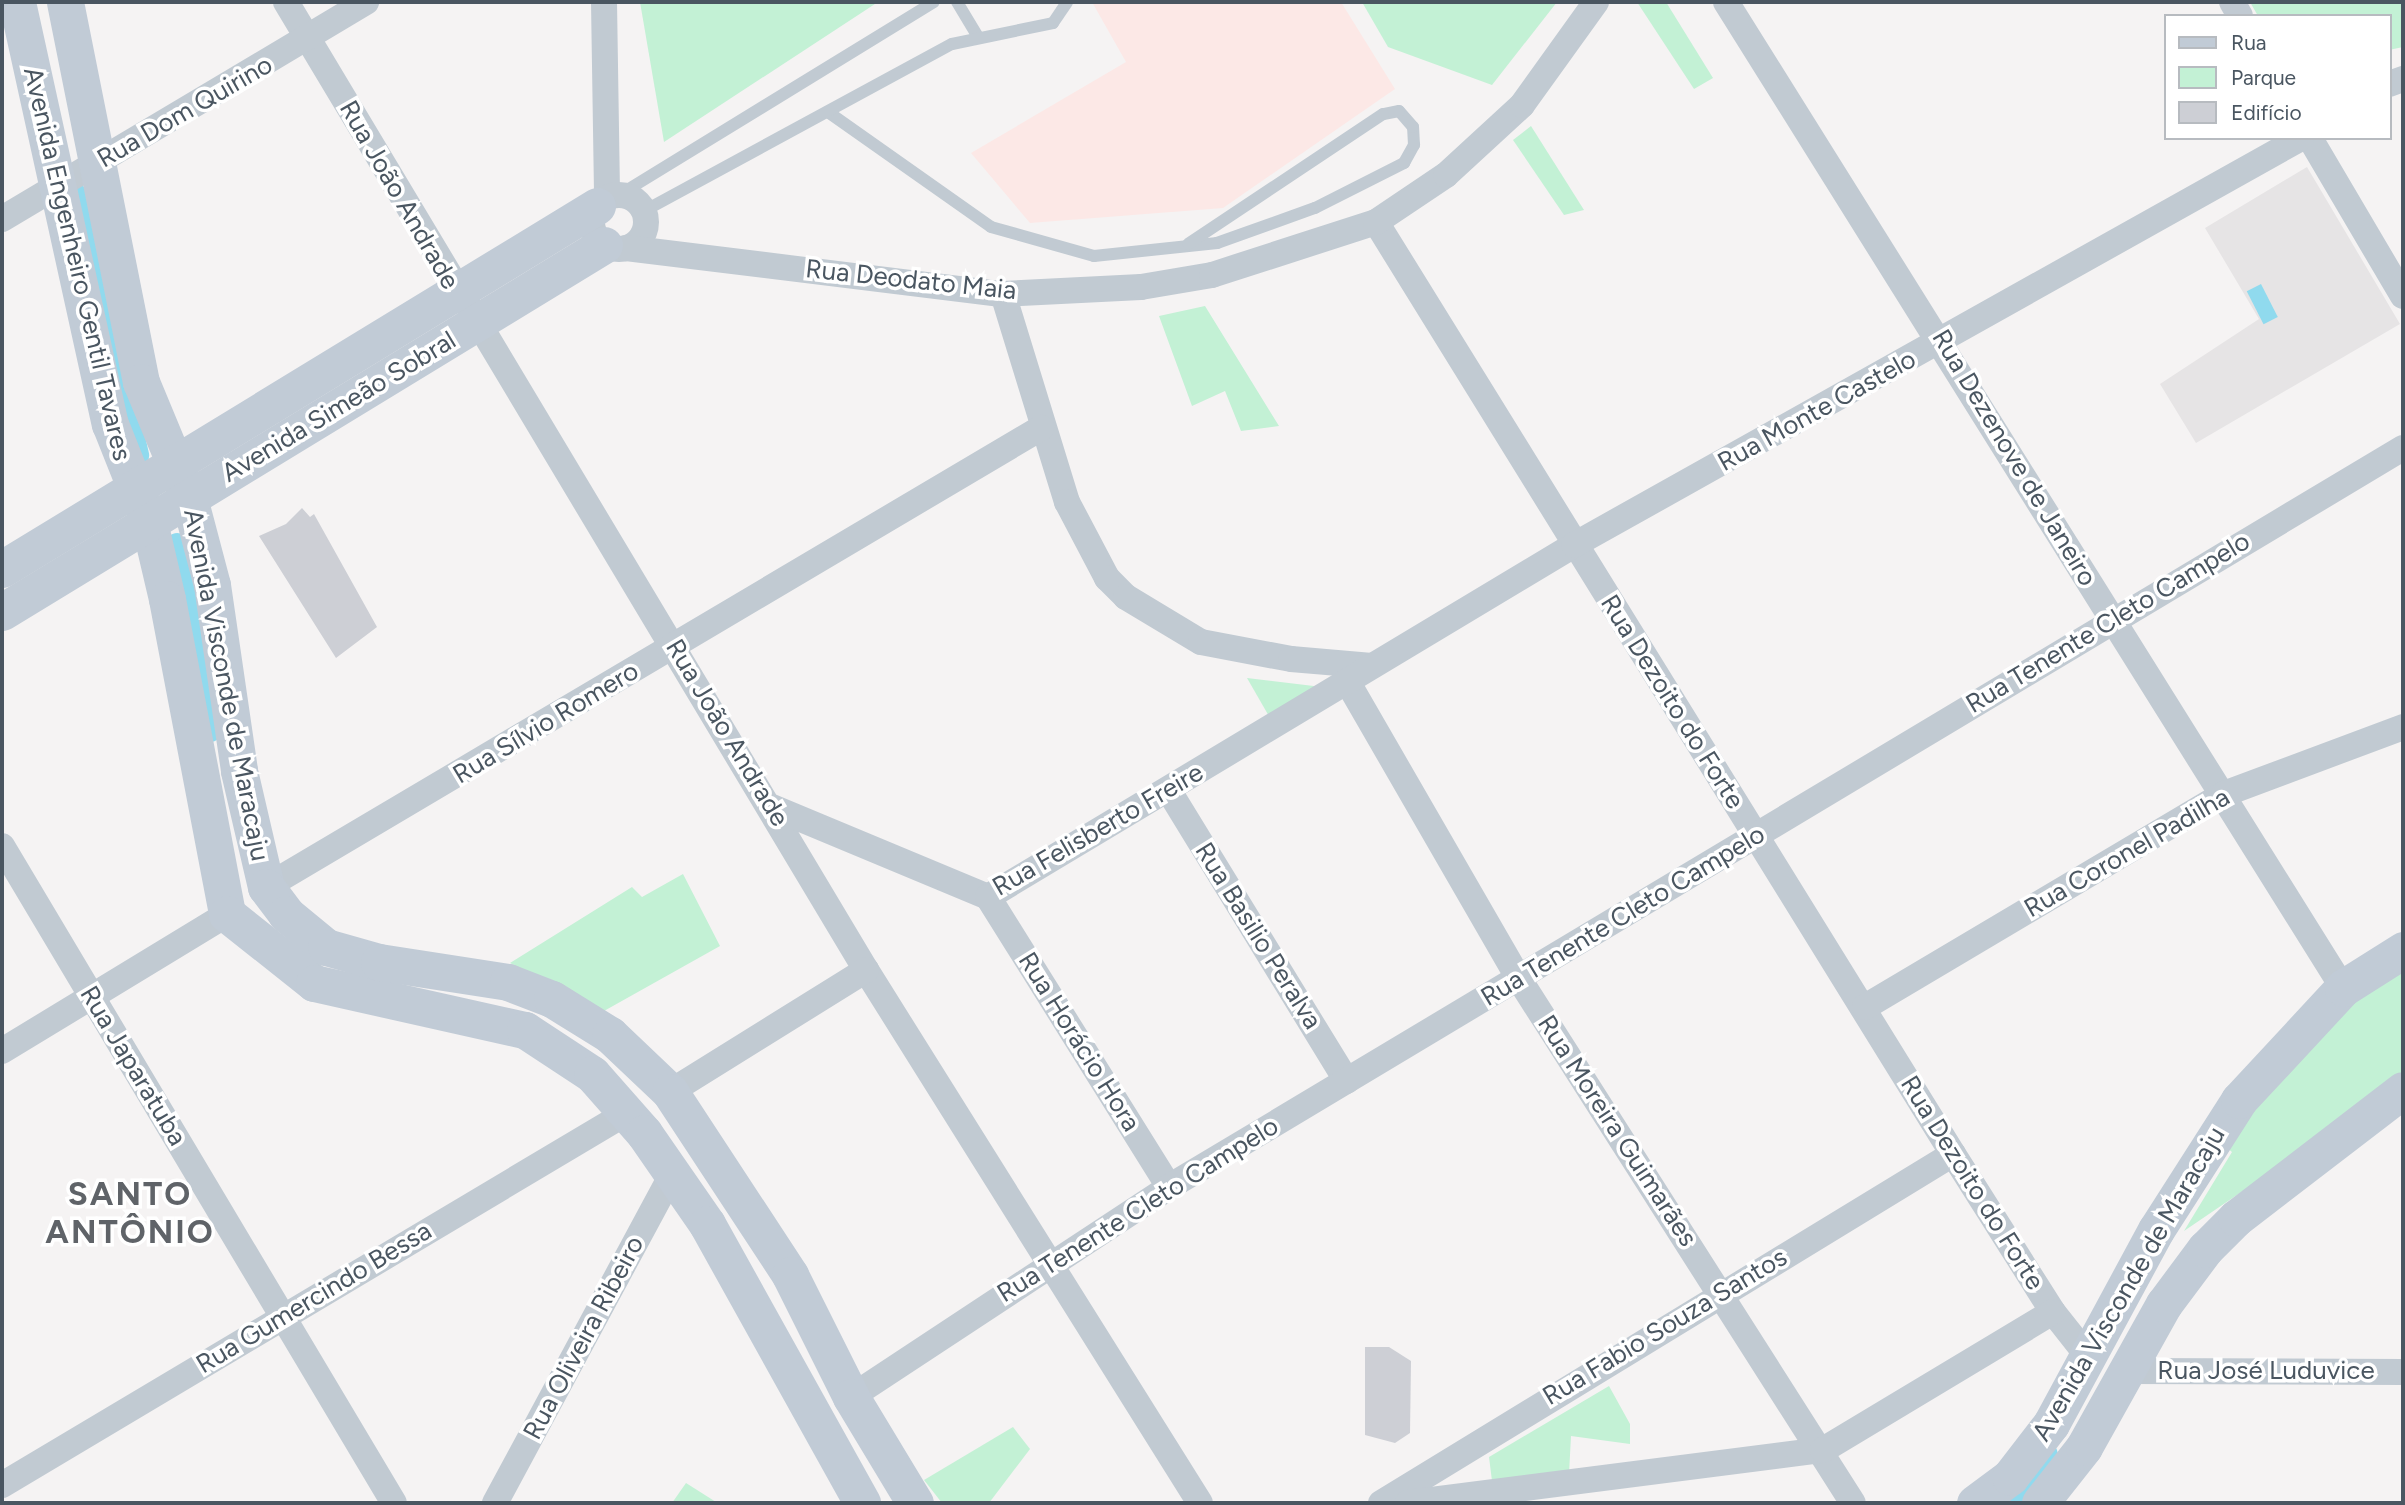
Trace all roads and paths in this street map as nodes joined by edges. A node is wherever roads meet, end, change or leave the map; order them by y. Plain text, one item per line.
1 (17, 2) edge
2 (65, 2) edge
3 (286, 2) edge
4 (366, 2) edge
5 (604, 2) edge
6 (934, 2) edge
7 (957, 2) edge
8 (1067, 2) edge
9 (1596, 2) edge
10 (1726, 2) edge
11 (978, 35) junction
12 (309, 40) junction
13 (828, 112) junction
14 (2309, 140) edge
15 (2312, 140) edge
16 (96, 165) junction
17 (60, 186) junction
18 (607, 199) junction
19 (644, 211) junction
20 (2, 219) edge
21 (1376, 222) junction
22 (1188, 244) junction
23 (615, 246) junction
24 (1003, 294) junction
25 (2403, 296) edge
26 (466, 308) junction
27 (1944, 342) junction
28 (1041, 428) junction
29 (2403, 448) edge
30 (171, 463) junction
31 (131, 487) junction
32 (189, 498) junction
33 (149, 522) junction
34 (1574, 545) junction
35 (2, 569) edge
36 (2, 612) edge
37 (2112, 619) junction
38 (676, 646) junction
39 (1371, 666) junction
40 (1347, 681) junction
41 (2403, 727) edge
42 (1169, 791) junction
43 (2224, 794) junction
44 (772, 807) junction
45 (1755, 835) junction
46 (2, 846) edge
47 (266, 887) junction
48 (988, 897) junction
49 (227, 914) junction
50 (2403, 950) edge
51 (866, 970) junction
52 (1519, 979) junction
53 (2343, 988) junction
54 (92, 996) junction
55 (1865, 1007) junction
56 (2, 1051) edge
57 (1347, 1081) junction
58 (2403, 1090) edge
59 (670, 1091) junction
60 (628, 1112) junction
61 (1953, 1154) junction
62 (673, 1172) junction
63 (1169, 1187) junction
64 (1048, 1265) junction
65 (1721, 1292) junction
66 (2053, 1312) junction
67 (282, 1316) junction
68 (2087, 1355) junction
69 (2129, 1371) junction
70 (2403, 1372) edge
71 (851, 1397) junction
72 (1471, 1445) junction
73 (1823, 1450) junction
74 (1171, 1462) junction
75 (2, 1485) edge
76 (1475, 1494) junction
77 (394, 1503) edge
78 (495, 1503) edge
79 (862, 1503) edge
80 (915, 1503) edge
81 (1186, 1503) edge
82 (1200, 1503) edge
83 (1381, 1503) edge
84 (1408, 1503) edge
85 (1853, 1503) edge
86 (1975, 1503) edge
87 (2040, 1503) edge

1 - 17 main road, Avenida Engenheiro Gentil Tavares
2 - 16 main road, Avenida Engenheiro Gentil Tavares
3 - 12 street, Rua João Andrade
4 - 12 street, Rua Dom Quirino
5 - 18 street
6 - 18 lane
7 - 11 lane
8 - 11 lane
9 - 21 street, Rua Deodato Maia
10 - 27 street, Rua Dezenove de Janeiro
11 - 13 lane
12 - 16 street, Rua Dom Quirino
12 - 26 street, Rua João Andrade
13 - 19 lane
13 - 22 lane
14 - 27 street, Rua Monte Castelo
15 - 25 street
16 - 17 street, Rua Dom Quirino
16 - 30 main road, Avenida Engenheiro Gentil Tavares
17 - 20 street, Rua Dom Quirino
17 - 31 main road, Avenida Engenheiro Gentil Tavares
18 - 19 street
18 - 23 street
18 - 26 main road, Avenida Simeão Sobral
19 - 23 street
21 - 24 street, Rua Deodato Maia
21 - 34 street, Rua Dezoito do Forte
22 - 22 lane
23 - 24 street, Rua Deodato Maia
23 - 26 main road, Avenida Simeão Sobral
24 - 28 street
26 - 30 main road, Avenida Simeão Sobral
26 - 32 main road, Avenida Simeão Sobral
26 - 38 street, Rua João Andrade
27 - 34 street, Rua Monte Castelo
27 - 37 street, Rua Dezenove de Janeiro
28 - 38 street, Rua Sílvio Romero
28 - 39 street
29 - 37 street, Rua Tenente Cleto Campelo
30 - 31 main road, Avenida Simeão Sobral
30 - 32 main road, Avenida Visconde de Maracaju
31 - 33 main road, Avenida Engenheiro Gentil Tavares
31 - 35 main road, Avenida Simeão Sobral
32 - 33 main road, Avenida Simeão Sobral
32 - 47 main road, Avenida Visconde de Maracaju
33 - 36 main road, Avenida Simeão Sobral
33 - 49 main road, Avenida Visconde de Maracaju
34 - 39 street, Rua Monte Castelo
34 - 45 street, Rua Dezoito do Forte
37 - 43 street, Rua Dezenove de Janeiro
37 - 45 street, Rua Tenente Cleto Campelo
38 - 44 street, Rua João Andrade
38 - 47 street, Rua Sílvio Romero
39 - 40 street, Rua Felisberto Freire
40 - 42 street, Rua Felisberto Freire
40 - 52 street, Rua Moreira Guimarães
41 - 43 street, Rua Coronel Padilha
42 - 48 street, Rua Felisberto Freire
42 - 57 street, Rua Basilio Peralva
43 - 53 street, Rua Dezenove de Janeiro
43 - 55 street, Rua Coronel Padilha
44 - 48 street, Rua Felisberto Freire
44 - 51 street, Rua João Andrade
45 - 52 street, Rua Tenente Cleto Campelo
45 - 55 street, Rua Dezoito do Forte
46 - 54 street, Rua Japaratuba
47 - 59 main road, Avenida Visconde de Maracaju
48 - 63 street, Rua Horácio Hora
49 - 54 street
49 - 60 main road
50 - 53 main road, Avenida Visconde de Maracaju
51 - 59 street
51 - 64 street, Rua João Andrade
52 - 57 street, Rua Tenente Cleto Campelo
52 - 65 street, Rua Moreira Guimarães
53 - 68 main road, Avenida Visconde de Maracaju
54 - 56 street
54 - 67 street, Rua Japaratuba
55 - 61 street, Rua Dezoito do Forte
57 - 63 street, Rua Tenente Cleto Campelo
58 - 69 main road, Avenida Visconde de Maracaju
59 - 71 main road, Avenida Visconde de Maracaju
60 - 62 main road
60 - 67 street, Rua Gumercindo Bessa
61 - 65 street, Rua Fabio Souza Santos
61 - 66 street, Rua Dezoito do Forte
62 - 78 street, Rua Oliveira Ribeiro
62 - 79 main road
63 - 64 street, Rua Tenente Cleto Campelo
64 - 71 street, Rua Tenente Cleto Campelo
64 - 74 street, Rua João Andrade
65 - 72 street, Rua Fabio Souza Santos
65 - 73 street, Rua Moreira Guimarães
66 - 68 street, Rua Dezoito do Forte
66 - 73 street
67 - 75 street, Rua Gumercindo Bessa
67 - 77 street, Rua Japaratuba
68 - 86 main road, Avenida Visconde de Maracaju
69 - 70 street, Rua José Luduvice
69 - 87 main road, Avenida Visconde de Maracaju
71 - 80 main road, Avenida Visconde de Maracaju
72 - 76 street
72 - 83 street, Rua Fabio Souza Santos
73 - 76 street
73 - 85 street, Rua Moreira Guimarães
74 - 81 street, Rua João Andrade
74 - 82 street, Rua João Andrade
76 - 84 street

